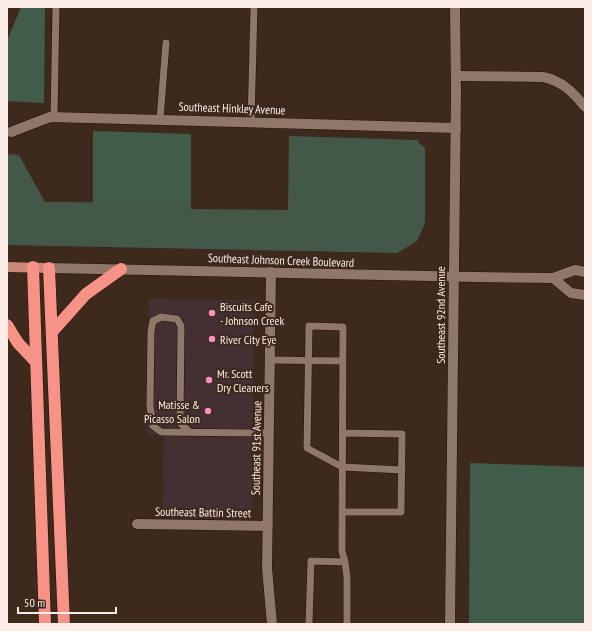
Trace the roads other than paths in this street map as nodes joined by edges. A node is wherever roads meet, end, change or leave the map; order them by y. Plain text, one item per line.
1 (56, 7) edge
2 (455, 7) edge
3 (254, 8) edge
4 (166, 43) dead end
5 (456, 76) junction
6 (585, 107) edge
7 (54, 117) junction
8 (160, 119) junction
9 (251, 121) junction
10 (456, 128) junction
11 (11, 132) dead end
12 (7, 267) edge
13 (33, 267) junction
14 (49, 268) junction
15 (121, 269) junction
16 (271, 272) junction
17 (585, 272) edge
18 (454, 277) junction
19 (554, 278) junction
20 (585, 295) edge
21 (7, 325) edge
22 (52, 332) junction
23 (270, 360) junction
24 (309, 361) junction
25 (343, 361) junction
26 (36, 362) junction
27 (190, 432) junction
28 (269, 433) junction
29 (342, 433) junction
30 (342, 467) junction
31 (402, 470) junction
32 (342, 512) junction
33 (137, 524) dead end
34 (268, 526) junction
35 (345, 562) junction
36 (45, 624) edge
37 (64, 624) edge
38 (272, 624) edge
39 (309, 624) edge
40 (347, 624) edge
41 (450, 624) edge

1 - 7 lane
2 - 5 street, Southeast 92nd Avenue
3 - 9 lane
4 - 8 lane
5 - 6 street
5 - 10 street, Southeast 92nd Avenue
7 - 8 street, Southeast Hinkley Avenue
7 - 11 street, Southeast Hinkley Avenue
8 - 9 street, Southeast Hinkley Avenue
9 - 10 street, Southeast Hinkley Avenue
10 - 18 street, Southeast 92nd Avenue
12 - 13 main road, Southeast Johnson Creek Boulevard
13 - 14 main road, Southeast Johnson Creek Boulevard
13 - 26 highway
14 - 15 street, Southeast Johnson Creek Boulevard
14 - 22 highway
15 - 16 street, Southeast Johnson Creek Boulevard
15 - 22 highway
16 - 18 street, Southeast Johnson Creek Boulevard
16 - 23 street, Southeast 91st Avenue
17 - 19 street, Southeast Johnson Creek Boulevard
18 - 19 street, Southeast Johnson Creek Boulevard
18 - 41 street, Southeast 92nd Avenue
19 - 20 street
21 - 26 highway
22 - 37 highway
23 - 24 lane
23 - 28 street, Southeast 91st Avenue
24 - 25 lane
24 - 25 lane
24 - 30 lane
25 - 29 lane
26 - 36 highway
27 - 27 lane
27 - 28 lane
28 - 34 street, Southeast 91st Avenue
29 - 30 lane
29 - 31 lane
30 - 31 lane
30 - 32 lane
31 - 32 lane
32 - 35 lane
33 - 34 street, Southeast Battin Street
34 - 38 street, Southeast 91st Avenue
35 - 39 lane
35 - 40 lane

